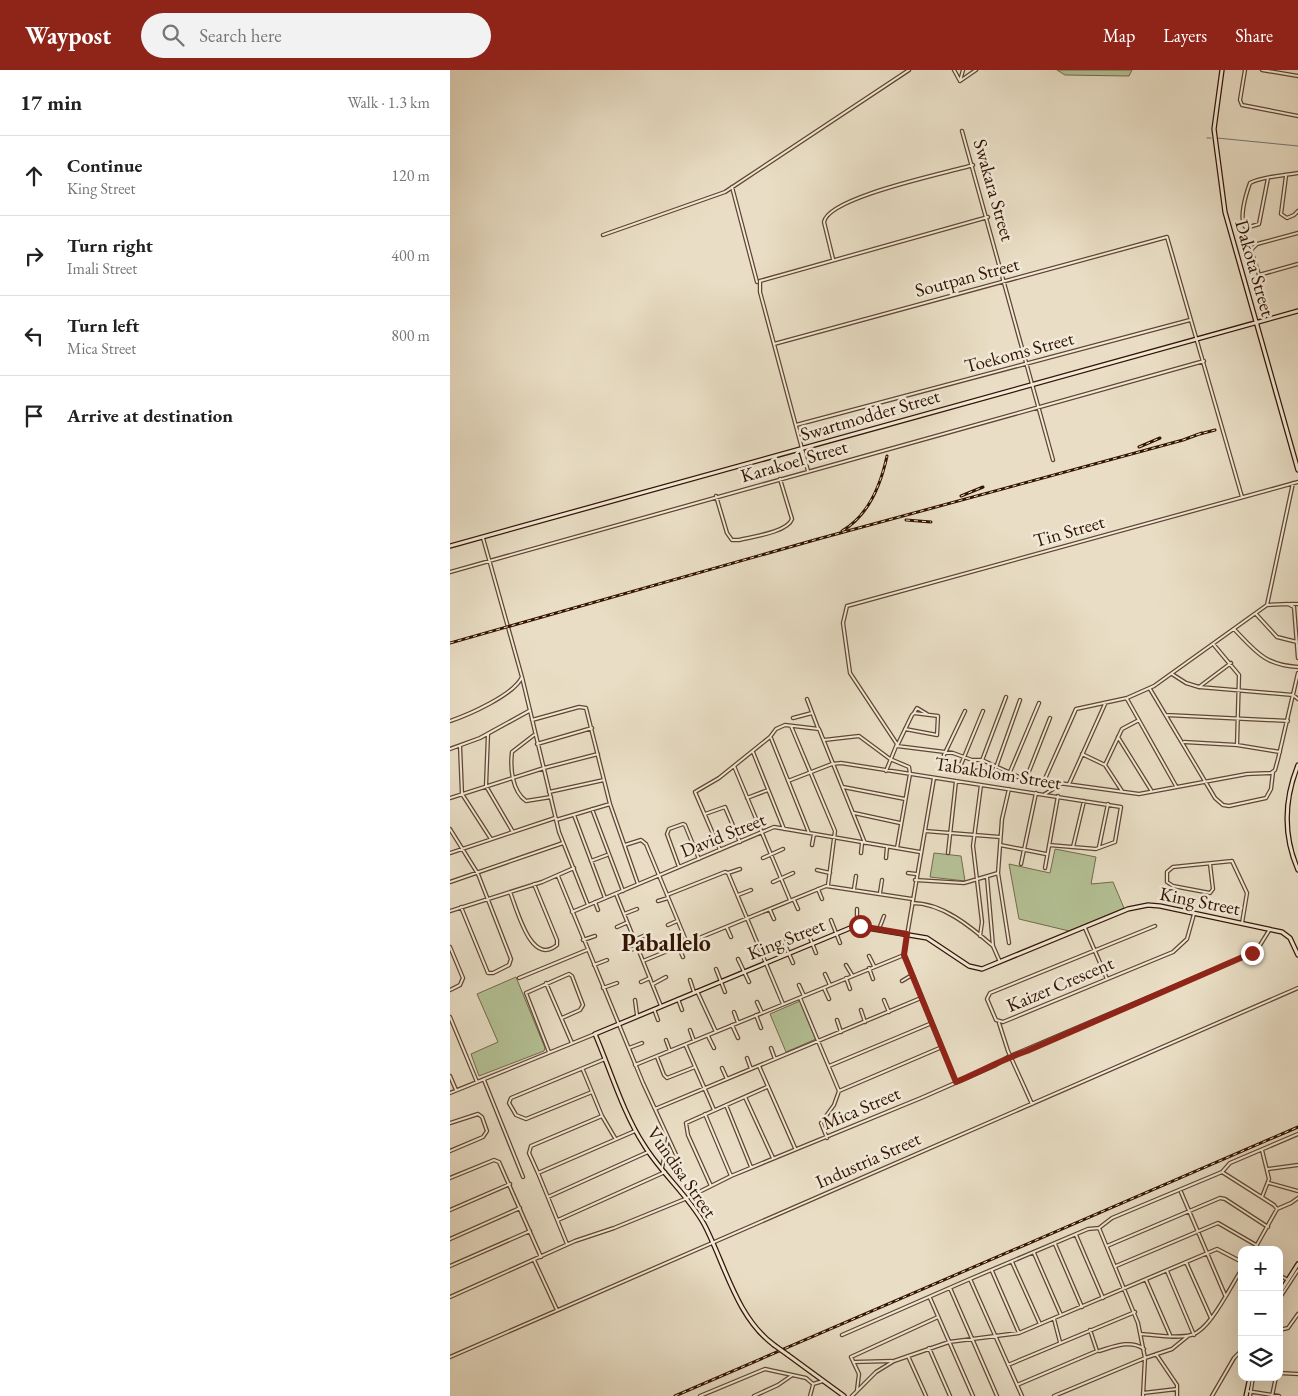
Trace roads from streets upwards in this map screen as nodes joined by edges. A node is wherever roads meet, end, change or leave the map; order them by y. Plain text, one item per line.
1 (908, 70) edge
2 (954, 70) edge
3 (963, 70) edge
4 (976, 70) edge
5 (1222, 70) edge
6 (1245, 70) edge
7 (1262, 70) edge
8 (1298, 76) edge
9 (960, 80) junction
10 (1298, 116) edge
11 (962, 130) dead end
12 (973, 165) junction
13 (1298, 173) edge
14 (1286, 175) junction
15 (1268, 178) junction
16 (732, 187) junction
17 (1298, 212) edge
18 (988, 217) junction
19 (1298, 233) edge
20 (603, 235) dead end
21 (833, 259) junction
22 (1298, 264) edge
23 (1005, 280) junction
24 (756, 282) dead end
25 (1298, 311) edge
26 (1190, 320) junction
27 (1255, 323) junction
28 (1197, 339) junction
29 (774, 344) junction
30 (1204, 361) junction
31 (1026, 364) junction
32 (1032, 384) junction
33 (1038, 407) junction
34 (796, 425) junction
35 (802, 448) junction
36 (1053, 460) dead end
37 (1298, 470) edge
38 (808, 471) junction
39 (780, 479) junction
40 (1298, 482) edge
41 (1293, 483) junction
42 (716, 496) junction
43 (1242, 497) junction
44 (483, 538) junction
45 (450, 546) edge
46 (489, 561) junction
47 (450, 572) edge
48 (1290, 604) junction
49 (1298, 604) edge
50 (1267, 605) junction
51 (1256, 614) junction
52 (1234, 629) junction
53 (1297, 642) edge
54 (1214, 645) junction
55 (1298, 658) edge
56 (1231, 663) junction
57 (1298, 667) edge
58 (1172, 674) junction
59 (1298, 675) edge
60 (522, 677) junction
61 (1199, 687) junction
62 (1150, 689) junction
63 (1239, 690) junction
64 (1293, 695) junction
65 (1006, 697) dead end
66 (1127, 698) junction
67 (807, 699) dead end
68 (1298, 699) edge
69 (1020, 700) dead end
70 (1038, 703) dead end
71 (1105, 703) junction
72 (983, 710) dead end
73 (529, 711) junction
74 (965, 711) dead end
75 (914, 712) junction
76 (812, 714) junction
77 (1166, 714) junction
78 (928, 716) junction
79 (793, 718) dead end
80 (1050, 718) dead end
81 (1238, 718) junction
82 (531, 720) junction
83 (1139, 720) junction
84 (450, 721) edge
85 (1288, 721) junction
86 (793, 726) junction
87 (592, 728) junction
88 (818, 728) junction
89 (905, 729) junction
90 (488, 734) junction
91 (534, 734) junction
92 (770, 737) junction
93 (1118, 737) junction
94 (824, 740) junction
95 (1184, 742) junction
96 (537, 744) junction
97 (1237, 745) junction
98 (460, 746) junction
99 (897, 746) junction
100 (450, 749) edge
101 (753, 751) junction
102 (946, 751) junction
103 (1280, 752) junction
104 (598, 754) junction
105 (1082, 754) junction
106 (963, 756) junction
107 (890, 759) junction
108 (982, 760) junction
109 (832, 764) junction
110 (1105, 765) junction
111 (1298, 765) edge
112 (734, 766) junction
113 (996, 766) junction
114 (960, 767) junction
115 (544, 768) junction
116 (886, 771) junction
117 (978, 771) junction
118 (810, 772) junction
119 (1010, 772) junction
120 (1273, 772) junction
121 (994, 773) junction
122 (910, 774) junction
123 (1019, 777) junction
124 (512, 778) junction
125 (934, 778) junction
126 (1026, 779) junction
127 (604, 780) junction
128 (788, 781) junction
129 (956, 781) junction
130 (1044, 781) junction
131 (1205, 781) junction
132 (1064, 783) junction
133 (981, 784) junction
134 (1069, 784) junction
135 (486, 786) junction
136 (1176, 786) junction
137 (842, 787) junction
138 (1010, 788) junction
139 (768, 790) junction
140 (1151, 791) junction
141 (549, 792) junction
142 (1123, 792) junction
143 (1036, 793) junction
144 (462, 794) junction
145 (1045, 794) junction
146 (1058, 796) junction
147 (551, 797) junction
148 (450, 798) edge
149 (748, 798) junction
150 (905, 798) junction
151 (1084, 800) junction
152 (610, 804) junction
153 (1108, 804) junction
154 (592, 809) junction
155 (854, 813) junction
156 (705, 814) junction
157 (574, 815) junction
158 (555, 819) junction
159 (901, 823) junction
160 (450, 829) edge
161 (784, 829) junction
162 (925, 831) junction
163 (513, 832) junction
164 (762, 832) junction
165 (950, 832) junction
166 (809, 833) junction
167 (814, 834) junction
168 (974, 835) junction
169 (836, 837) junction
170 (1000, 837) junction
171 (491, 839) junction
172 (740, 842) junction
173 (563, 843) junction
174 (863, 843) junction
175 (624, 845) junction
176 (812, 845) dead end
177 (1000, 845) junction
178 (1049, 845) junction
179 (887, 847) junction
180 (1073, 847) junction
181 (1099, 847) junction
182 (897, 848) junction
183 (462, 849) junction
184 (783, 849) dead end
185 (1024, 849) junction
186 (720, 850) junction
187 (450, 852) edge
188 (920, 852) junction
189 (860, 853) dead end
190 (948, 853) dead end
191 (771, 854) junction
192 (1047, 854) junction
193 (608, 855) junction
194 (763, 858) dead end
195 (886, 858) dead end
196 (699, 859) junction
197 (591, 861) junction
198 (1021, 864) dead end
199 (1210, 864) junction
200 (680, 867) junction
201 (574, 868) junction
202 (1045, 868) dead end
203 (740, 869) dead end
204 (817, 870) dead end
205 (1298, 870) edge
206 (728, 873) junction
207 (830, 873) junction
208 (908, 873) dead end
209 (998, 873) junction
210 (478, 874) junction
211 (793, 874) dead end
212 (916, 874) junction
213 (558, 876) junction
214 (659, 876) junction
215 (856, 876) dead end
216 (987, 877) junction
217 (782, 878) junction
218 (882, 880) dead end
219 (916, 880) junction
220 (977, 880) junction
221 (450, 882) edge
222 (773, 882) dead end
223 (534, 884) junction
224 (638, 884) junction
225 (828, 885) junction
226 (818, 889) junction
227 (854, 889) junction
228 (751, 890) dead end
229 (623, 891) junction
230 (510, 892) junction
231 (880, 893) junction
232 (615, 894) junction
233 (738, 895) junction
234 (668, 896) junction
235 (605, 898) junction
236 (487, 899) junction
237 (794, 899) junction
238 (822, 899) dead end
239 (912, 899) junction
240 (790, 900) junction
241 (658, 901) dead end
242 (594, 902) junction
243 (912, 903) junction
244 (588, 905) junction
245 (461, 907) junction
246 (637, 909) dead end
247 (770, 909) junction
248 (798, 909) dead end
249 (857, 909) dead end
250 (598, 910) dead end
251 (450, 911) edge
252 (572, 912) junction
253 (1194, 912) junction
254 (624, 914) junction
255 (884, 916) dead end
256 (746, 918) junction
257 (774, 919) dead end
258 (831, 920) dead end
259 (678, 921) junction
260 (627, 922) junction
261 (1242, 923) junction
262 (668, 925) dead end
263 (857, 926) junction
264 (1155, 926) dead end
265 (726, 927) junction
266 (617, 928) dead end
267 (1085, 928) junction
268 (880, 929) junction
269 (1270, 929) junction
270 (807, 930) dead end
271 (648, 934) dead end
272 (836, 934) junction
273 (907, 934) junction
274 (595, 936) dead end
275 (980, 936) junction
276 (702, 937) junction
277 (730, 937) dead end
278 (583, 940) junction
279 (634, 940) junction
280 (783, 940) dead end
281 (687, 943) junction
282 (840, 943) dead end
283 (1009, 943) dead end
284 (812, 944) junction
285 (678, 946) junction
286 (993, 946) junction
287 (450, 947) edge
288 (637, 947) junction
289 (706, 947) dead end
290 (588, 950) junction
291 (1095, 950) junction
292 (627, 951) dead end
293 (816, 953) dead end
294 (789, 954) junction
295 (904, 955) junction
296 (1298, 955) edge
297 (869, 956) dead end
298 (683, 957) dead end
299 (738, 959) dead end
300 (607, 960) dead end
301 (643, 961) junction
302 (1000, 962) junction
303 (765, 963) junction
304 (793, 963) dead end
305 (594, 965) junction
306 (846, 965) dead end
307 (874, 966) junction
308 (868, 968) junction
309 (716, 969) dead end
310 (744, 972) junction
311 (825, 974) dead end
312 (852, 975) junction
313 (912, 976) junction
314 (666, 977) dead end
315 (519, 978) dead end
316 (650, 978) junction
317 (846, 978) junction
318 (873, 979) dead end
319 (1107, 979) junction
320 (690, 980) dead end
321 (721, 981) junction
322 (902, 981) dead end
323 (641, 982) dead end
324 (749, 982) dead end
325 (546, 983) junction
326 (616, 983) dead end
327 (652, 984) junction
328 (799, 985) dead end
329 (830, 985) junction
330 (603, 988) junction
331 (824, 988) junction
332 (1298, 988) edge
333 (850, 989) dead end
334 (450, 990) edge
335 (696, 992) junction
336 (725, 992) dead end
337 (804, 996) junction
338 (800, 998) junction
339 (922, 998) junction
340 (678, 999) junction
341 (828, 999) dead end
342 (636, 1000) dead end
343 (884, 1000) dead end
344 (757, 1002) dead end
345 (783, 1004) junction
346 (661, 1006) junction
347 (654, 1009) junction
348 (682, 1010) dead end
349 (861, 1010) dead end
350 (734, 1012) dead end
351 (889, 1012) junction
352 (762, 1013) junction
353 (756, 1015) junction
354 (637, 1016) junction
355 (450, 1017) edge
356 (562, 1018) junction
357 (658, 1020) dead end
358 (836, 1020) dead end
359 (865, 1022) junction
360 (998, 1022) junction
361 (738, 1023) junction
362 (932, 1023) junction
363 (618, 1024) junction
364 (732, 1025) junction
365 (761, 1028) dead end
366 (690, 1030) dead end
367 (716, 1032) junction
368 (841, 1032) junction
369 (595, 1034) junction
370 (708, 1036) junction
371 (738, 1038) dead end
372 (666, 1040) dead end
373 (694, 1041) junction
374 (818, 1041) junction
375 (572, 1043) junction
376 (642, 1043) dead end
377 (685, 1045) junction
378 (942, 1047) junction
379 (629, 1048) junction
380 (714, 1048) dead end
381 (771, 1048) dead end
382 (670, 1051) junction
383 (549, 1052) junction
384 (1011, 1056) junction
385 (656, 1057) junction
386 (747, 1058) dead end
387 (605, 1059) junction
388 (775, 1059) junction
389 (636, 1064) junction
390 (759, 1066) junction
391 (829, 1066) junction
392 (695, 1067) junction
393 (722, 1068) dead end
394 (583, 1069) junction
395 (752, 1069) junction
396 (450, 1076) edge
397 (484, 1079) junction
398 (727, 1079) junction
399 (478, 1082) junction
400 (956, 1082) junction
401 (767, 1087) junction
402 (705, 1088) junction
403 (456, 1090) junction
404 (839, 1091) junction
405 (592, 1092) junction
406 (450, 1093) edge
407 (745, 1096) junction
408 (1032, 1104) junction
409 (726, 1105) junction
410 (655, 1109) junction
411 (714, 1110) junction
412 (705, 1114) junction
413 (602, 1116) junction
414 (450, 1123) edge
415 (636, 1130) junction
416 (1298, 1134) edge
417 (614, 1138) junction
418 (827, 1138) junction
419 (668, 1140) junction
420 (795, 1149) junction
421 (1262, 1150) junction
422 (450, 1151) edge
423 (648, 1152) junction
424 (773, 1158) junction
425 (678, 1160) dead end
426 (1298, 1165) edge
427 (751, 1167) junction
428 (662, 1168) junction
429 (1268, 1169) junction
430 (665, 1172) junction
431 (1222, 1172) junction
432 (538, 1173) junction
433 (731, 1176) junction
434 (523, 1177) dead end
435 (450, 1178) edge
436 (1269, 1183) junction
437 (510, 1184) junction
438 (711, 1186) junction
439 (1180, 1191) junction
440 (1298, 1191) edge
441 (548, 1197) junction
442 (1262, 1197) junction
443 (1298, 1198) edge
444 (685, 1199) junction
445 (520, 1208) junction
446 (1277, 1209) junction
447 (450, 1210) edge
448 (1189, 1211) junction
449 (558, 1220) junction
450 (1268, 1227) junction
451 (1099, 1228) junction
452 (530, 1231) junction
453 (1198, 1231) junction
454 (1076, 1235) junction
455 (450, 1238) edge
456 (712, 1243) junction
457 (567, 1244) junction
458 (1055, 1244) junction
459 (1256, 1245) joint
460 (1107, 1246) junction
461 (1034, 1253) junction
462 (1207, 1253) junction
463 (541, 1257) junction
464 (534, 1260) junction
465 (1238, 1260) edge
466 (1012, 1262) junction
467 (1186, 1262) junction
468 (1298, 1264) edge
469 (450, 1266) edge
470 (1116, 1266) junction
471 (1298, 1270) edge
472 (992, 1271) junction
473 (1166, 1271) junction
474 (1238, 1275) edge
475 (1283, 1277) edge
476 (970, 1279) junction
477 (1146, 1280) junction
478 (1288, 1280) junction
479 (950, 1288) junction
480 (1125, 1289) junction
481 (1281, 1291) edge
482 (1283, 1293) edge
483 (1225, 1295) junction
484 (450, 1296) edge
485 (930, 1297) junction
486 (1103, 1298) junction
487 (1082, 1307) junction
488 (557, 1310) junction
489 (1135, 1312) junction
490 (1298, 1314) edge
491 (1061, 1316) junction
492 (938, 1317) junction
493 (1211, 1318) junction
494 (1054, 1319) junction
495 (1040, 1324) junction
496 (1283, 1329) edge
497 (1090, 1330) junction
498 (1019, 1333) junction
499 (1141, 1334) junction
500 (842, 1335) dead end
501 (1170, 1335) junction
502 (1194, 1335) junction
503 (995, 1336) junction
504 (1188, 1336) junction
505 (971, 1339) junction
506 (949, 1342) junction
507 (1060, 1342) junction
508 (929, 1348) junction
509 (1144, 1349) junction
510 (1097, 1351) junction
511 (1156, 1354) junction
512 (1238, 1354) edge
513 (908, 1356) junction
514 (450, 1357) edge
515 (1145, 1358) junction
516 (894, 1361) junction
517 (853, 1362) junction
518 (1008, 1366) junction
519 (1283, 1373) edge
520 (1298, 1374) edge
521 (792, 1375) junction
522 (823, 1381) junction
523 (1250, 1381) edge
524 (1252, 1381) edge
525 (1275, 1381) edge
526 (813, 1384) junction
527 (1017, 1385) junction
528 (1177, 1389) junction
529 (857, 1390) junction
530 (1249, 1392) junction
531 (1143, 1394) edge
532 (700, 1396) edge
533 (754, 1396) edge
534 (810, 1396) edge
535 (844, 1396) edge
536 (852, 1396) edge
537 (926, 1396) edge
538 (950, 1396) edge
539 (973, 1396) edge
540 (997, 1396) edge
541 (1022, 1396) edge
542 (1054, 1396) edge
543 (1177, 1396) edge
544 (1212, 1396) edge
545 (1248, 1396) edge
546 (1272, 1396) edge
547 (1280, 1396) edge

1 - 16 street
2 - 9 street
3 - 9 street
4 - 9 street
5 - 27 street, Dakota Street
6 - 10 street
7 - 8 street
11 - 12 street, Swakara Street
12 - 18 street, Swakara Street
12 - 21 street
13 - 14 street
14 - 15 street
14 - 17 street
15 - 15 street
16 - 20 street
16 - 24 street
18 - 21 street
18 - 23 street, Swakara Street
19 - 22 street
21 - 29 street
23 - 26 street, Soutpan Street
23 - 29 street, Soutpan Street
23 - 31 street, Swakara Street
25 - 27 street, Swartmodder Street
26 - 28 street
26 - 31 street, Toekoms Street
27 - 28 street, Swartmodder Street
27 - 37 street, Dakota Street
28 - 30 street
28 - 32 street, Swartmodder Street
29 - 34 street
30 - 33 street, Karakoel Street
30 - 43 street
31 - 32 street, Swakara Street
31 - 34 street, Toekoms Street
32 - 33 street, Swakara Street
32 - 35 street, Swartmodder Street
33 - 36 street, Swakara Street
33 - 38 street, Karakoel Street
34 - 35 street
35 - 38 street
35 - 44 street, Swartmodder Street
38 - 39 street, Karakoel Street
39 - 42 street, Karakoel Street
39 - 42 street
40 - 41 street, Tin Street
41 - 43 street, Tin Street
41 - 50 street
42 - 46 street, Karakoel Street
43 - 99 street, Tin Street
44 - 45 street, Swartmodder Street
44 - 46 street
46 - 47 street, Karakoel Street
46 - 60 street
48 - 49 street
48 - 50 street
48 - 53 street
50 - 51 street
51 - 52 street
51 - 53 street
52 - 54 street
52 - 57 street
53 - 55 street
54 - 56 street
54 - 58 street
56 - 61 street
56 - 63 street
58 - 61 street
58 - 62 street
59 - 64 street
60 - 73 street
60 - 84 street
61 - 63 street
62 - 66 street
62 - 77 street
63 - 64 street
63 - 81 street
64 - 68 street
64 - 85 street
65 - 108 street
66 - 71 street
66 - 83 street
67 - 76 street
69 - 113 street
70 - 119 street
71 - 105 street
71 - 130 street
72 - 106 street
73 - 82 street
73 - 90 street
74 - 102 street
75 - 78 street
75 - 78 street
75 - 89 street
76 - 79 street
76 - 88 street
77 - 81 street
77 - 95 street
78 - 89 street
80 - 126 street
81 - 85 street
81 - 97 street
82 - 87 street
82 - 91 street
83 - 93 street
83 - 136 street
85 - 103 street
86 - 88 street
86 - 92 street
86 - 118 street
87 - 96 street
87 - 104 street
88 - 94 street
89 - 99 street
90 - 98 street
90 - 135 street
91 - 96 street
91 - 124 street
92 - 101 street
92 - 128 street
93 - 110 street
93 - 140 street
94 - 107 street
94 - 109 street
95 - 97 street
95 - 131 street
96 - 115 street
97 - 103 street
98 - 100 street
98 - 144 street
99 - 102 street
99 - 107 street
101 - 112 street
101 - 139 street
102 - 106 street
102 - 114 street
103 - 120 street
104 - 115 street
104 - 127 street
105 - 110 street
105 - 134 street
106 - 108 street
106 - 114 street
107 - 116 street
107 - 122 street
108 - 113 street
108 - 117 street
109 - 116 street, Tabakblom Street
109 - 118 street
109 - 137 street
110 - 142 street
111 - 205 street
112 - 149 street
112 - 156 street
113 - 119 street
113 - 121 street
114 - 117 street
115 - 124 street
115 - 141 street
116 - 122 street, Tabakblom Street
117 - 121 street
118 - 128 street
118 - 169 street
119 - 123 street
120 - 131 street
120 - 131 street
121 - 123 street
122 - 125 street, Tabakblom Street
122 - 150 street
123 - 126 street
124 - 135 street
124 - 147 street
125 - 129 street, Tabakblom Street
125 - 162 street
126 - 130 street
127 - 141 street
127 - 152 street
128 - 166 street
129 - 133 street, Tabakblom Street
129 - 165 street
130 - 132 street
131 - 136 street
132 - 134 street
132 - 145 street
133 - 138 street, Tabakblom Street
133 - 168 street
134 - 142 street
135 - 144 street
135 - 163 street
136 - 140 street
137 - 150 street
137 - 155 street
138 - 143 street, Tabakblom Street
138 - 170 street
139 - 149 street
139 - 161 street
140 - 142 street
141 - 147 street
143 - 145 street, Tabakblom Street
143 - 185 street
144 - 148 street
144 - 171 street
145 - 146 street, Tabakblom Street
146 - 151 street, Tabakblom Street
146 - 178 street
147 - 158 street
149 - 164 street
150 - 159 street
151 - 153 street, Tabakblom Street
151 - 180 street
152 - 154 street
152 - 175 street
153 - 181 street
153 - 181 street
154 - 157 street
154 - 193 street
155 - 159 street
155 - 174 street
156 - 172 street
156 - 186 street
157 - 158 street
157 - 197 street
158 - 163 street
158 - 173 street
159 - 182 street
160 - 183 street
161 - 164 street, David Street
161 - 166 street, David Street
162 - 165 street
162 - 188 street
163 - 171 street
164 - 172 street, David Street
164 - 191 street
165 - 168 street
165 - 190 street
166 - 167 street, David Street
167 - 169 street, David Street
167 - 176 street
168 - 170 street
168 - 220 street
169 - 174 street, David Street
169 - 207 street
170 - 177 street
171 - 183 street
172 - 186 street, David Street
173 - 201 street
173 - 210 street
174 - 179 street, David Street
174 - 189 street
175 - 214 street
175 - 224 street
177 - 185 street
177 - 209 street
178 - 180 street
178 - 192 street
179 - 182 street, David Street
179 - 195 street
180 - 181 street
182 - 188 street, David Street
183 - 187 street
183 - 210 street
184 - 191 street
185 - 192 street
185 - 198 street
186 - 196 street, David Street
188 - 212 street
191 - 194 street
191 - 217 street
192 - 202 street
193 - 197 street
193 - 229 street
196 - 200 street, David Street
196 - 200 street
197 - 235 street
199 - 199 street
199 - 261 street
200 - 214 street, David Street
201 - 213 street
201 - 244 street
203 - 206 street
204 - 207 street
206 - 233 street
206 - 234 street
207 - 225 street
208 - 212 street
209 - 216 street
209 - 283 street
210 - 221 street
210 - 236 street
211 - 217 street
212 - 219 street
213 - 223 street
213 - 252 street
214 - 224 street, David Street
214 - 234 street
215 - 227 street
216 - 220 street
216 - 286 street
217 - 222 street
217 - 240 street
218 - 231 street
219 - 220 street
219 - 239 street
220 - 275 street
223 - 230 street
223 - 230 street
224 - 229 street, David Street
225 - 226 street
225 - 227 street
226 - 237 street
226 - 238 street
227 - 231 street
228 - 233 street
229 - 232 street, David Street
230 - 236 street
231 - 239 street
232 - 235 street, David Street
232 - 254 street
233 - 256 street
234 - 241 street
234 - 259 street
235 - 242 street, David Street
236 - 245 street
236 - 245 street
237 - 240 street
237 - 248 street
239 - 243 street
240 - 247 street
242 - 244 street, David Street
242 - 250 street
243 - 273 street
243 - 275 street
244 - 252 street, David Street
245 - 251 street
246 - 254 street
247 - 256 street
247 - 257 street
249 - 263 street
252 - 278 street
253 - 261 street, King Street
253 - 267 street, King Street
253 - 319 street, Kaizer Crescent
254 - 260 street
255 - 268 street
256 - 265 street
256 - 303 street
258 - 272 street
259 - 262 street
259 - 281 street
260 - 266 street
260 - 279 street
261 - 269 street, King Street
263 - 268 street, King Street
263 - 272 street, King Street
264 - 291 street, Kaizer Crescent
265 - 276 street
265 - 277 street
267 - 291 street
267 - 302 street, King Street
268 - 273 street, King Street
269 - 296 street, King Street
269 - 384 street, Mica Street
270 - 284 street
271 - 279 street
272 - 282 street
272 - 284 street, King Street
273 - 295 street
273 - 302 street, King Street
274 - 278 street
275 - 286 street
276 - 281 street
276 - 289 street
278 - 290 street
279 - 288 street
280 - 294 street
281 - 285 street
284 - 293 street
284 - 294 street, King Street
285 - 298 street
285 - 301 street
286 - 302 street
287 - 334 street
288 - 292 street
288 - 301 street
290 - 305 street
290 - 315 street
291 - 319 street
291 - 360 street, Kaizer Crescent
294 - 303 street, King Street
294 - 304 street
295 - 307 street
295 - 313 street
297 - 307 street
299 - 310 street
300 - 305 street
301 - 316 street
303 - 310 street, King Street
303 - 345 street
305 - 330 street
306 - 312 street
307 - 308 street
308 - 312 street
308 - 318 street
309 - 321 street
310 - 321 street, King Street
310 - 324 street
311 - 329 street
312 - 317 street
313 - 322 street
313 - 339 street
314 - 327 street
316 - 323 street
316 - 327 street
317 - 329 street
317 - 333 street
319 - 360 street, Kaizer Crescent
320 - 335 street
321 - 335 street, King Street
321 - 336 street
325 - 356 street
325 - 356 street
325 - 383 street
326 - 330 street
327 - 346 street
328 - 337 street
329 - 331 street
330 - 363 street
331 - 337 street
331 - 341 street
332 - 408 street, Industria Street
335 - 340 street, King Street
335 - 367 street
337 - 338 street
338 - 345 street
338 - 374 street
339 - 351 street
339 - 362 street
340 - 346 street, King Street
340 - 348 street
342 - 354 street
343 - 351 street
344 - 352 street
345 - 352 street
346 - 347 street, King Street
347 - 354 street, King Street
347 - 357 street
349 - 359 street
350 - 361 street
351 - 359 street
352 - 353 street
353 - 361 street
353 - 365 street
354 - 363 street, King Street
355 - 399 street
356 - 375 street
358 - 368 street
359 - 368 street
360 - 384 street
361 - 364 street
362 - 378 street
362 - 391 street
363 - 369 street, King Street
363 - 379 street
364 - 367 street
364 - 371 street
366 - 373 street
367 - 370 street
368 - 374 street
369 - 375 street, King Street
369 - 387 street, Vundisa Street
370 - 373 street
370 - 380 street
372 - 382 street
373 - 377 street
374 - 388 street
374 - 391 street
375 - 383 street, King Street
376 - 379 street
377 - 382 street
377 - 392 street
378 - 400 street
378 - 404 street
379 - 389 street
381 - 388 street
382 - 385 street
383 - 397 street, King Street
384 - 400 street, Mica Street
384 - 408 street
385 - 389 street
385 - 392 street
386 - 395 street
387 - 394 street
387 - 415 street, Vundisa Street
388 - 390 street
389 - 410 street
390 - 395 street
390 - 401 street
391 - 404 street
392 - 402 street
393 - 398 street
394 - 405 street
394 - 405 street
395 - 398 street
396 - 403 street
397 - 399 street, King Street
397 - 434 street
398 - 402 street
399 - 403 street, King Street
400 - 418 street, Mica Street
401 - 407 street
401 - 420 street
402 - 410 street
402 - 411 street
403 - 406 street, King Street
404 - 418 street
405 - 413 street
407 - 409 street
407 - 424 street
408 - 456 street, Industria Street
409 - 411 street
409 - 427 street
410 - 419 street
411 - 412 street
412 - 433 street
412 - 438 street
413 - 417 street
413 - 432 street
414 - 422 street
415 - 417 street
415 - 423 street, Vundisa Street
416 - 421 street
417 - 432 street
418 - 420 street, Mica Street
419 - 425 street
419 - 428 street
420 - 424 street, Mica Street
421 - 429 street
421 - 431 street
423 - 428 street, Vundisa Street
423 - 441 street
424 - 427 street, Mica Street
426 - 429 street
427 - 433 street, Mica Street
428 - 430 street, Vundisa Street
429 - 436 street
430 - 444 street, Vundisa Street
430 - 449 street
431 - 439 street
431 - 442 street
432 - 441 street
433 - 438 street, Mica Street
435 - 437 street
436 - 440 street
436 - 442 street
437 - 445 street
437 - 447 street
438 - 444 street, Mica Street
439 - 448 street
439 - 451 street
441 - 449 street
442 - 446 street
443 - 446 street
444 - 456 street, Vundisa Street
444 - 457 street, Mica Street
445 - 452 street
445 - 455 street
446 - 450 street
448 - 450 street
448 - 453 street
448 - 460 street
449 - 457 street
450 - 459 street
451 - 454 street
451 - 460 street
452 - 463 street
452 - 469 street
453 - 459 street
453 - 462 street
453 - 470 street
454 - 458 street
454 - 486 street
456 - 488 street, Industria Street
456 - 522 street, Vundisa Street, bridge
457 - 463 street, Mica Street
458 - 461 street
458 - 487 street
460 - 470 street
461 - 466 street
461 - 491 street
462 - 465 street
462 - 467 street
462 - 483 street
463 - 464 street, Mica Street
464 - 484 street, Mica Street
464 - 488 street
466 - 472 street
466 - 495 street
467 - 473 street
467 - 493 street
468 - 478 street
470 - 480 street
471 - 482 street
472 - 476 street
472 - 498 street
473 - 477 street
473 - 502 street
474 - 483 street
475 - 478 street
476 - 479 street
476 - 503 street
477 - 480 street
477 - 501 street
478 - 481 street
479 - 485 street
479 - 505 street
480 - 486 street
480 - 489 street
483 - 493 street
485 - 492 street
485 - 500 street
486 - 487 street
487 - 491 street
488 - 514 street, Industria Street
489 - 497 street
489 - 499 street
490 - 496 street
491 - 494 street
492 - 506 street
492 - 517 street
493 - 502 street
494 - 495 street
494 - 507 street
495 - 498 street
497 - 507 street
497 - 510 street
498 - 503 street
499 - 501 street
499 - 509 street
501 - 504 street
502 - 504 street
503 - 505 street
503 - 518 street
504 - 511 street
505 - 506 street
505 - 540 street
506 - 508 street
506 - 539 street
507 - 518 street
508 - 513 street
508 - 538 street
509 - 510 street
509 - 515 street
510 - 527 street
511 - 515 street
511 - 528 street
512 - 544 street
513 - 516 street
513 - 537 street
515 - 531 street
515 - 542 street
516 - 517 street
516 - 529 street
517 - 529 street
518 - 527 street
519 - 520 street
521 - 526 street
521 - 532 street
521 - 533 street
522 - 526 street
522 - 535 street, Vundisa Street
523 - 530 street
524 - 530 street
525 - 546 street
526 - 534 street
527 - 541 street
528 - 531 street
528 - 543 street
529 - 536 street
530 - 545 street
530 - 546 street
546 - 547 street

